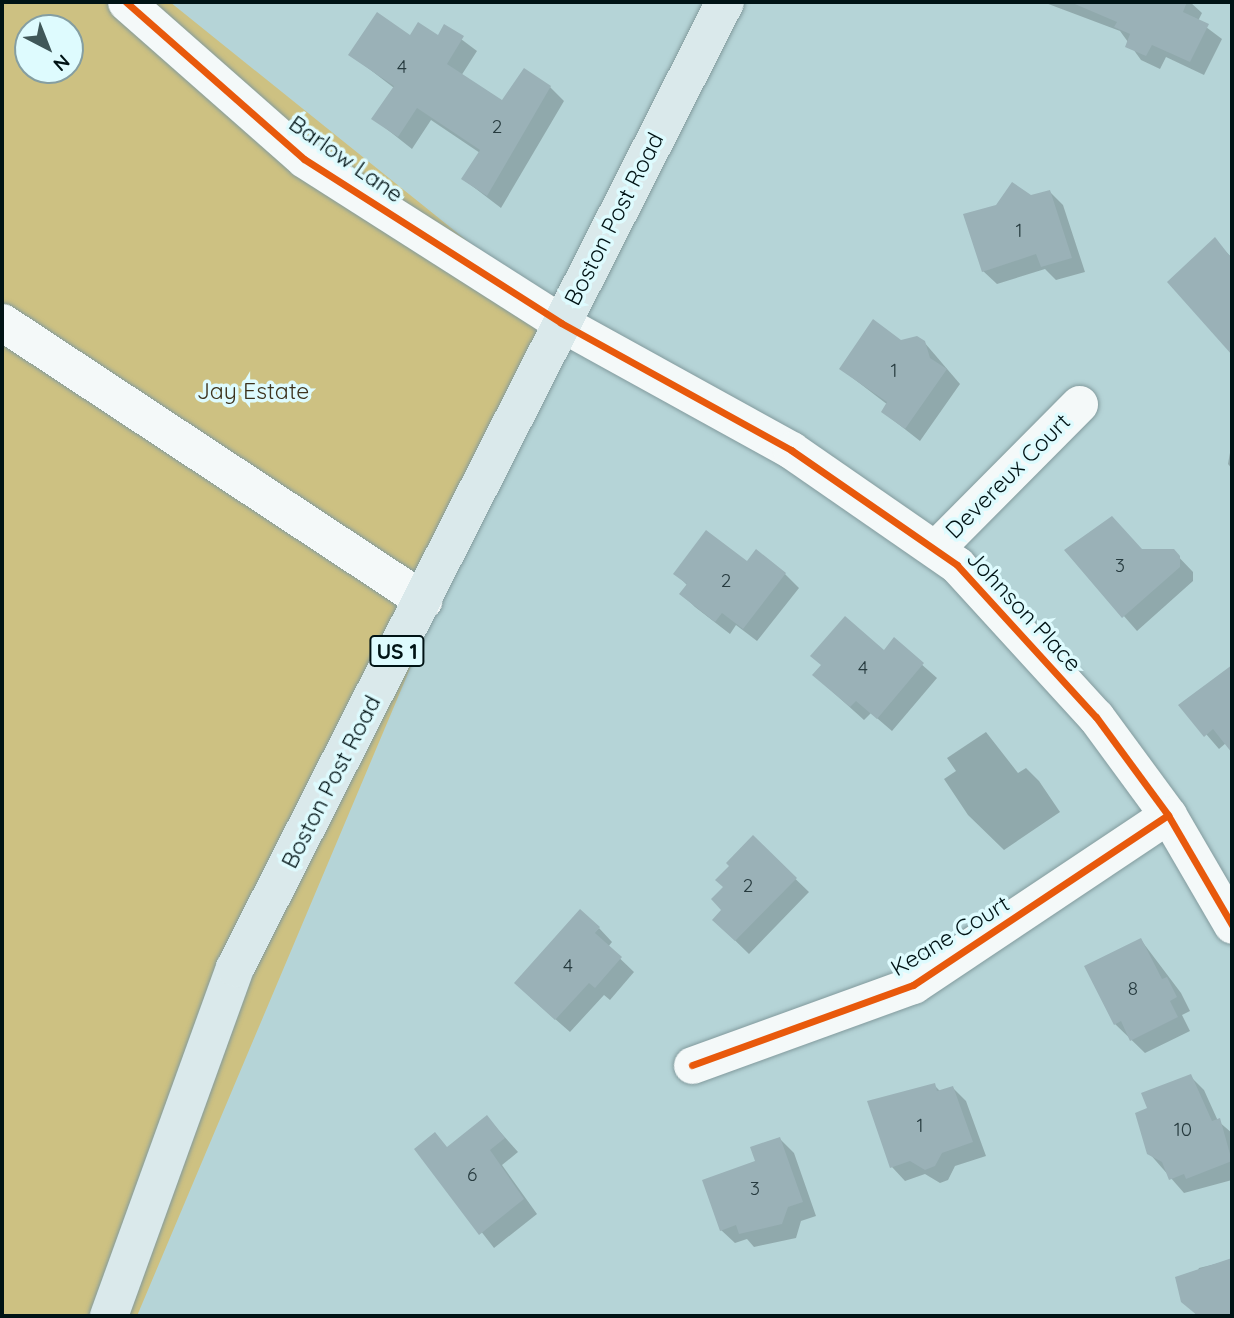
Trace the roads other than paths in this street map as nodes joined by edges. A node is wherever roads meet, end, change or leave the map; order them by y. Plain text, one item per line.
1 (126, 2) edge
2 (725, 2) edge
3 (2, 322) edge
4 (561, 323) junction
5 (1079, 404) dead end
6 (936, 548) junction
7 (423, 600) junction
8 (1168, 815) junction
9 (1232, 925) edge
10 (692, 1065) dead end
11 (109, 1316) edge

1 - 4 street, Barlow Lane
2 - 4 main road, Boston Post Road / US 1
3 - 7 street
4 - 6 street, Johnson Place
4 - 7 main road, Boston Post Road / US 1
5 - 6 street, Devereux Court
6 - 8 street, Johnson Place
7 - 11 main road, Boston Post Road / US 1
8 - 9 street, Johnson Place
8 - 10 street, Keane Court

